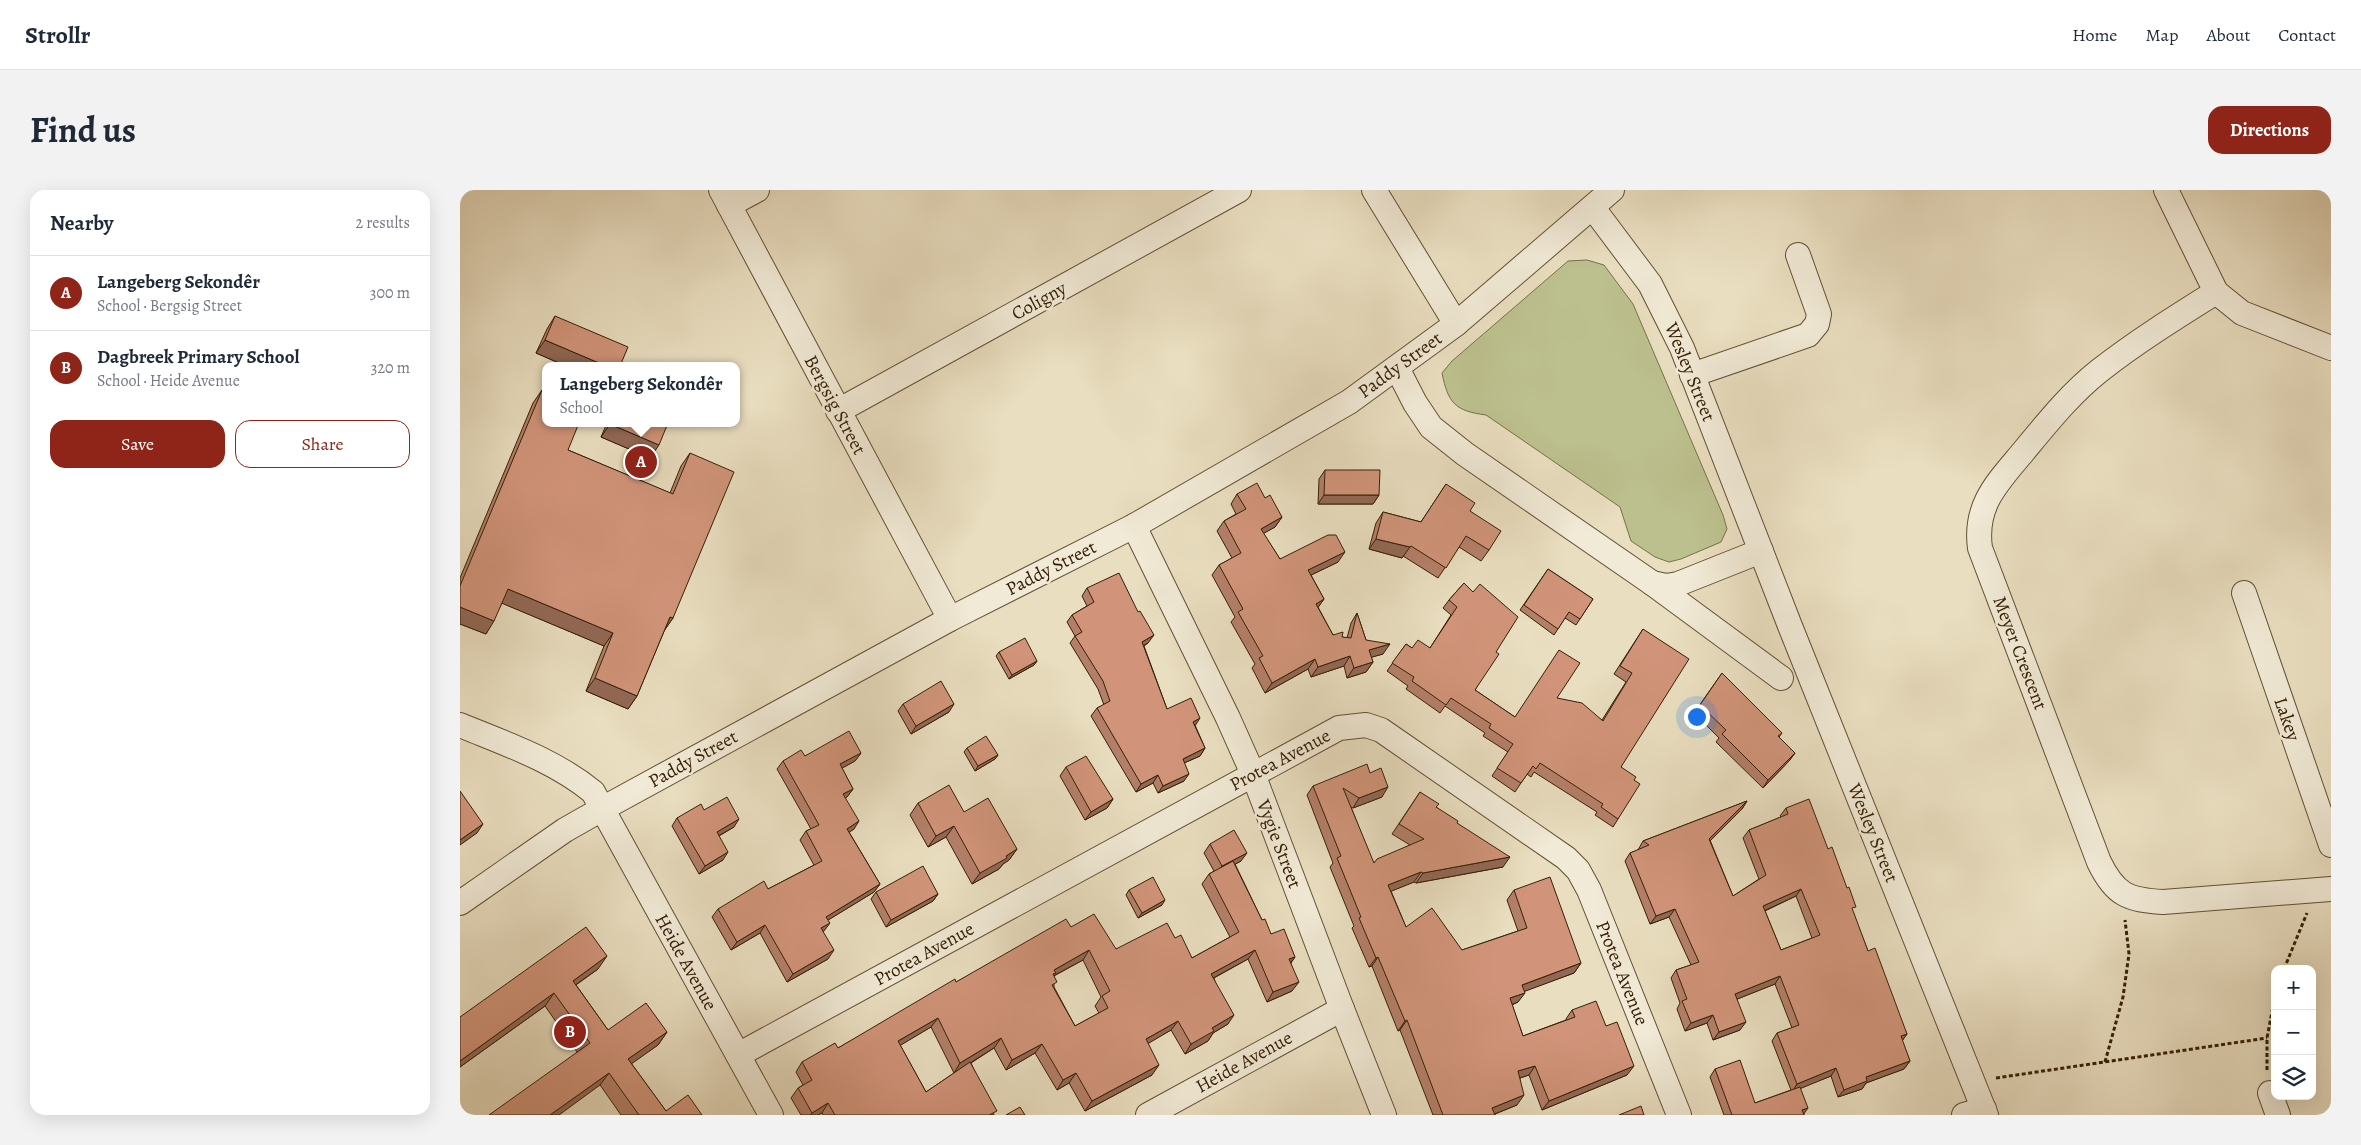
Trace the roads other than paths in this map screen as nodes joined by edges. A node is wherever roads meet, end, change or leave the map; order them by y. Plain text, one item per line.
1 (757, 190) edge
2 (1239, 190) edge
3 (1374, 190) edge
4 (1612, 190) edge
5 (2166, 190) edge
6 (725, 197) edge
7 (1593, 208) junction
8 (1798, 255) dead end
9 (2216, 292) junction
10 (1456, 324) junction
11 (2331, 348) edge
12 (1397, 368) junction
13 (1692, 375) junction
14 (838, 411) junction
15 (1134, 526) junction
16 (1761, 551) junction
17 (1652, 583) junction
18 (2244, 593) dead end
19 (950, 619) junction
20 (1781, 678) dead end
21 (460, 724) edge
22 (1253, 774) junction
23 (602, 808) junction
24 (2331, 845) edge
25 (2324, 889) edge
26 (460, 903) edge
27 (1342, 1010) junction
28 (738, 1055) junction
29 (1978, 1113) edge
30 (771, 1115) edge
31 (1148, 1115) edge
32 (1384, 1115) edge
33 (1679, 1115) edge

1 - 6 street
2 - 14 street, Coligny
3 - 10 street
4 - 7 street, Paddy Street
5 - 9 street
6 - 14 street, Bergsig Street
7 - 10 street, Paddy Street
7 - 13 street, Wesley Street
8 - 13 street
9 - 11 street
9 - 25 street, Meyer Crescent
10 - 12 street, Paddy Street
12 - 15 street, Paddy Street
12 - 17 street
13 - 16 street, Wesley Street
14 - 19 street, Bergsig Street
15 - 19 street, Paddy Street
15 - 22 street, Vygie Street
16 - 17 street
16 - 29 street, Wesley Street
17 - 20 street
18 - 24 street, Lakey
19 - 23 street, Paddy Street
21 - 23 street, Heide Avenue
22 - 27 street, Vygie Street
22 - 28 street, Protea Avenue
22 - 33 street, Protea Avenue
23 - 26 street, Paddy Street
23 - 28 street, Heide Avenue
27 - 31 street, Heide Avenue
27 - 32 street, Vygie Street
28 - 30 street, Heide Avenue

